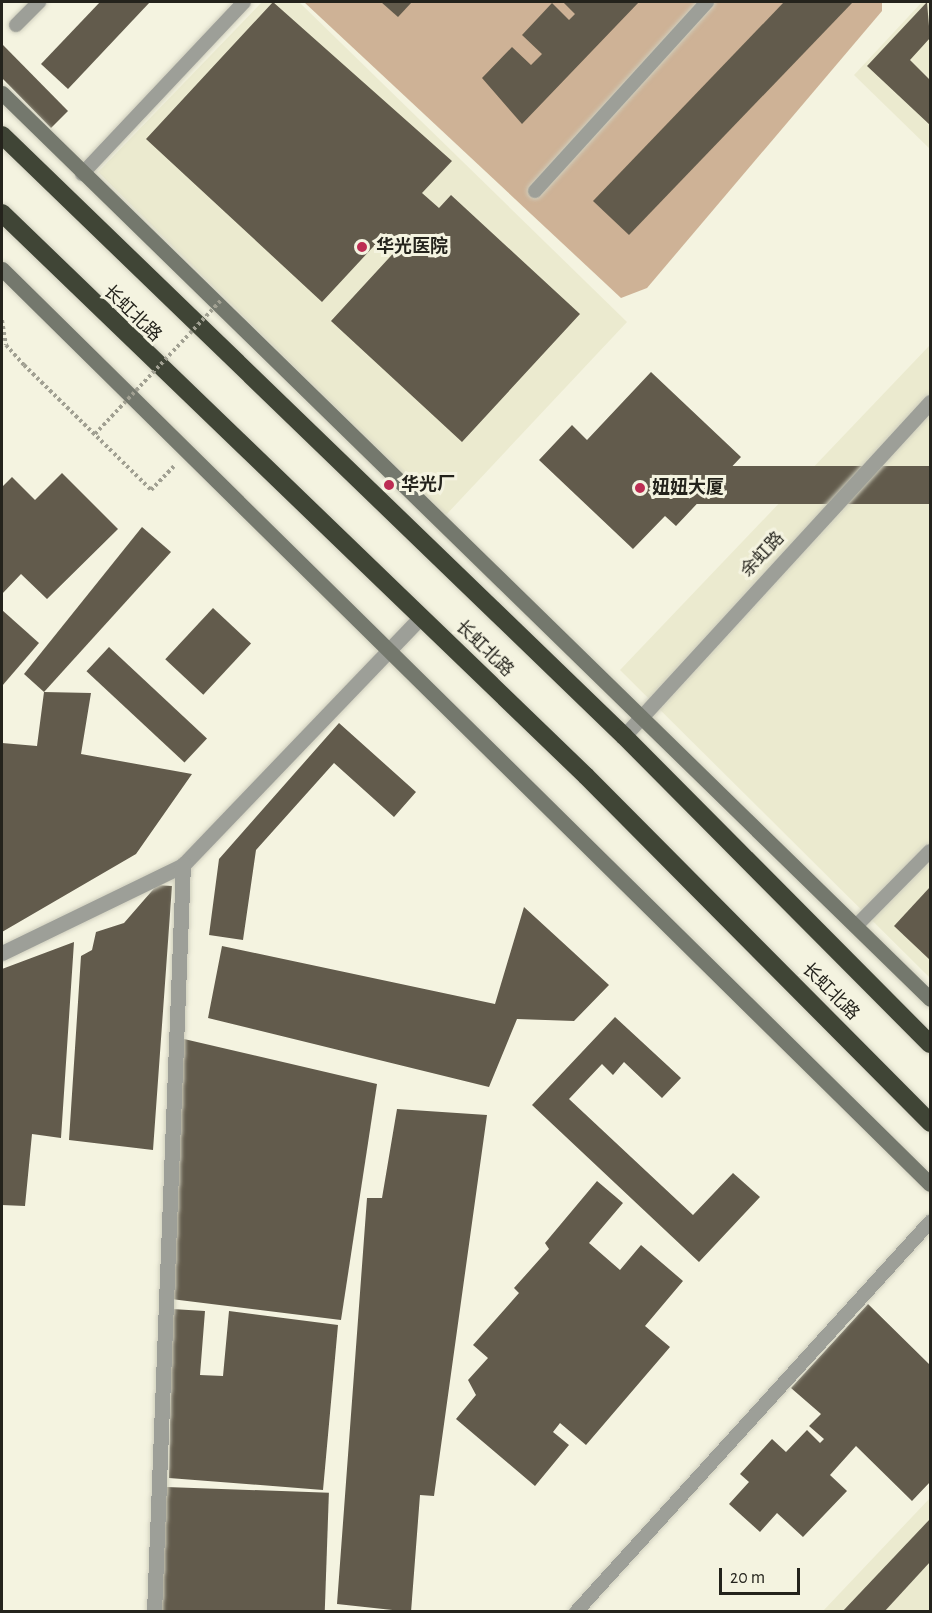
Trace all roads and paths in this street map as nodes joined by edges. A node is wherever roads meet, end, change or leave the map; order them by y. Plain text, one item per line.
1 (39, 2) edge
2 (244, 2) edge
3 (707, 2) edge
4 (16, 25) dead end
5 (2, 93) edge
6 (2, 135) edge
7 (82, 174) junction
8 (535, 191) dead end
9 (2, 213) edge
10 (2, 269) edge
11 (222, 299) dead end
12 (2, 320) edge
13 (930, 402) edge
14 (95, 434) junction
15 (186, 452) junction
16 (420, 618) junction
17 (388, 652) junction
18 (641, 717) junction
19 (624, 736) junction
20 (930, 851) edge
21 (183, 865) junction
22 (855, 926) junction
23 (2, 953) edge
24 (930, 999) edge
25 (930, 1044) edge
26 (930, 1123) edge
27 (930, 1184) edge
28 (930, 1222) edge
29 (154, 1611) edge
30 (576, 1611) edge

1 - 4 lane
2 - 7 lane
3 - 8 lane
5 - 7 street
6 - 19 highway, 长虹北路
7 - 18 street
9 - 16 highway, 长虹北路
10 - 15 street
11 - 14 path, bridge
12 - 14 path
13 - 18 street, 余虹路
14 - 15 path
15 - 17 street
16 - 17 street
16 - 26 highway, 长虹北路
17 - 21 street
17 - 27 street
18 - 19 street, 余虹路
18 - 22 street
19 - 25 highway, 长虹北路
20 - 22 lane
21 - 23 street
21 - 29 street
22 - 24 street
28 - 30 lane

